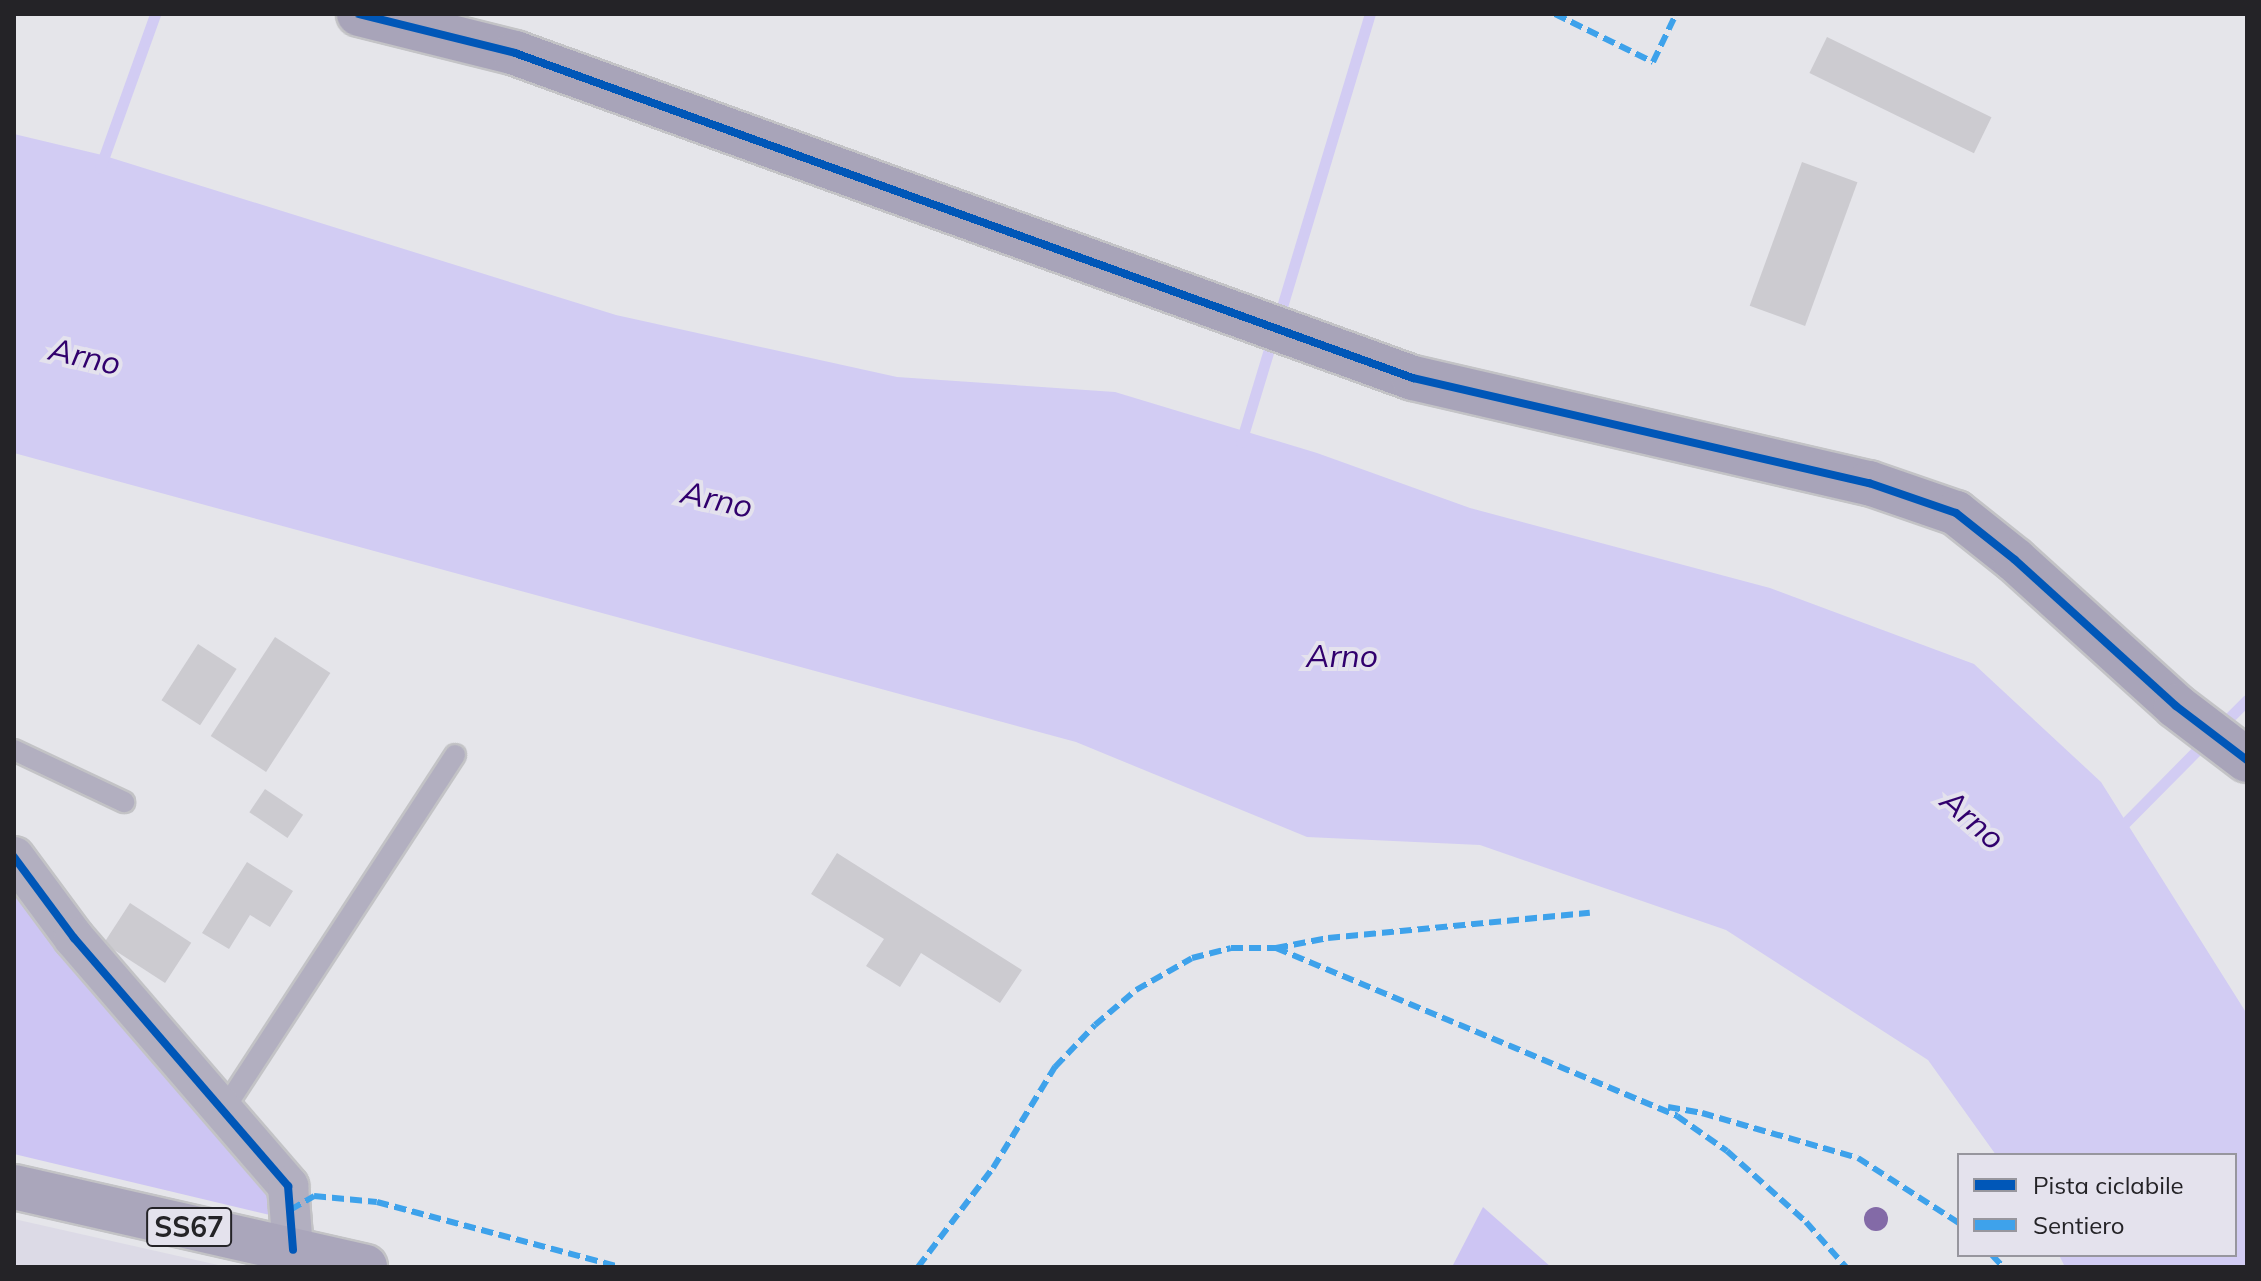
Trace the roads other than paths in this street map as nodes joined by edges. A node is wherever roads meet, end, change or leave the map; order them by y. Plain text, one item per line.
1 (359, 14) edge
2 (2240, 743) edge
3 (14, 750) edge
4 (455, 755) dead end
5 (124, 802) dead end
6 (14, 857) edge
7 (223, 1111) junction
8 (14, 1187) edge
9 (293, 1250) junction
10 (365, 1267) edge

1 - 2 main road
3 - 5 lane
4 - 7 lane
6 - 7 street
7 - 9 street
8 - 9 main road, SS67
9 - 10 main road, SS67

